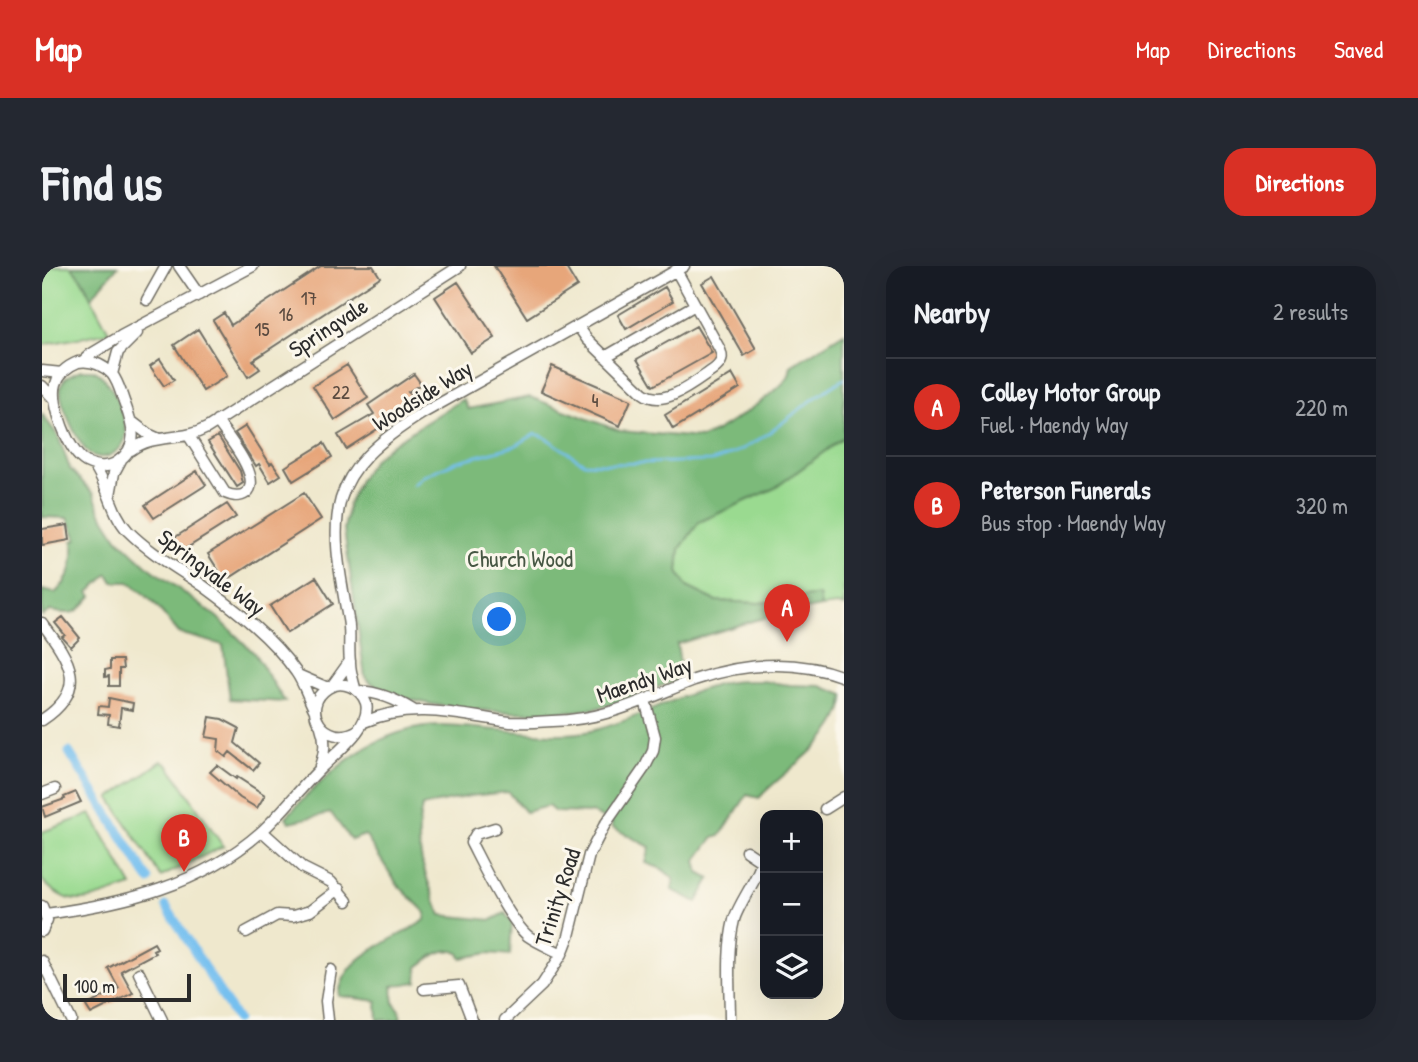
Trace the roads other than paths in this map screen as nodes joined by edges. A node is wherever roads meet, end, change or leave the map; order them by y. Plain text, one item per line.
1 (166, 266) edge
2 (180, 266) edge
3 (253, 266) edge
4 (460, 266) edge
5 (680, 268) edge
6 (199, 295) junction
7 (147, 300) dead end
8 (695, 305) junction
9 (157, 318) junction
10 (578, 326) junction
11 (605, 357) junction
12 (83, 361) junction
13 (42, 371) edge
14 (62, 373) junction
15 (113, 374) junction
16 (42, 386) edge
17 (55, 400) junction
18 (131, 421) junction
19 (217, 421) junction
20 (189, 436) junction
21 (158, 438) junction
22 (131, 450) junction
23 (121, 460) junction
24 (94, 465) junction
25 (110, 496) junction
26 (42, 624) edge
27 (349, 661) junction
28 (298, 674) junction
29 (844, 677) edge
30 (330, 687) junction
31 (357, 690) junction
32 (645, 700) junction
33 (412, 710) junction
34 (315, 711) junction
35 (42, 720) edge
36 (321, 726) junction
37 (361, 726) junction
38 (319, 770) junction
39 (55, 789) dead end
40 (42, 794) edge
41 (844, 797) edge
42 (825, 809) dead end
43 (495, 828) dead end
44 (262, 831) junction
45 (746, 851) dead end
46 (339, 889) junction
47 (347, 901) dead end
48 (44, 910) edge
49 (42, 931) edge
50 (246, 932) dead end
51 (562, 954) junction
52 (42, 961) edge
53 (331, 970) dead end
54 (139, 974) dead end
55 (424, 989) dead end
56 (71, 1020) edge
57 (162, 1020) edge
58 (328, 1020) edge
59 (472, 1020) edge
60 (505, 1020) edge
61 (730, 1020) edge

1 - 7 street
2 - 6 street
3 - 6 street
4 - 19 street, Springvale
5 - 8 street, Woodside Way
5 - 10 street, Woodside Way
6 - 9 street
8 - 11 street
8 - 11 street, Woodside Way
9 - 12 street
9 - 15 street
10 - 11 street, Woodside Way
10 - 27 street, Woodside Way
12 - 14 street
12 - 15 street
13 - 14 street
14 - 17 street
15 - 18 street
16 - 17 street
17 - 24 street
18 - 21 street
18 - 22 street
19 - 20 street, Springvale
19 - 20 street
20 - 21 street, Springvale
21 - 22 street, Springvale
22 - 23 street
23 - 24 street
23 - 25 street
24 - 25 street, Springvale Way
25 - 28 street, Springvale Way
26 - 35 street
27 - 30 street
27 - 31 street, Woodside Way
28 - 30 street, Springvale Way
28 - 34 street, Springvale Way
29 - 32 street, Maendy Way
30 - 31 street, Maendy Way
30 - 34 street
31 - 33 street, Maendy Way
31 - 37 street
32 - 33 street, Maendy Way
32 - 51 street, Trinity Road
33 - 37 street, Maendy Way
34 - 36 street
36 - 37 street, Maendy Way
36 - 38 street
37 - 38 street, Maendy Way
38 - 44 street, Maendy Way
39 - 40 street
41 - 42 street
43 - 51 street
44 - 46 street
44 - 48 street, Maendy Way
45 - 61 street
46 - 47 street
46 - 50 street
48 - 49 street, Maendy Way
51 - 60 street, Trinity Road
52 - 56 street
53 - 58 street
54 - 57 street
55 - 59 street

